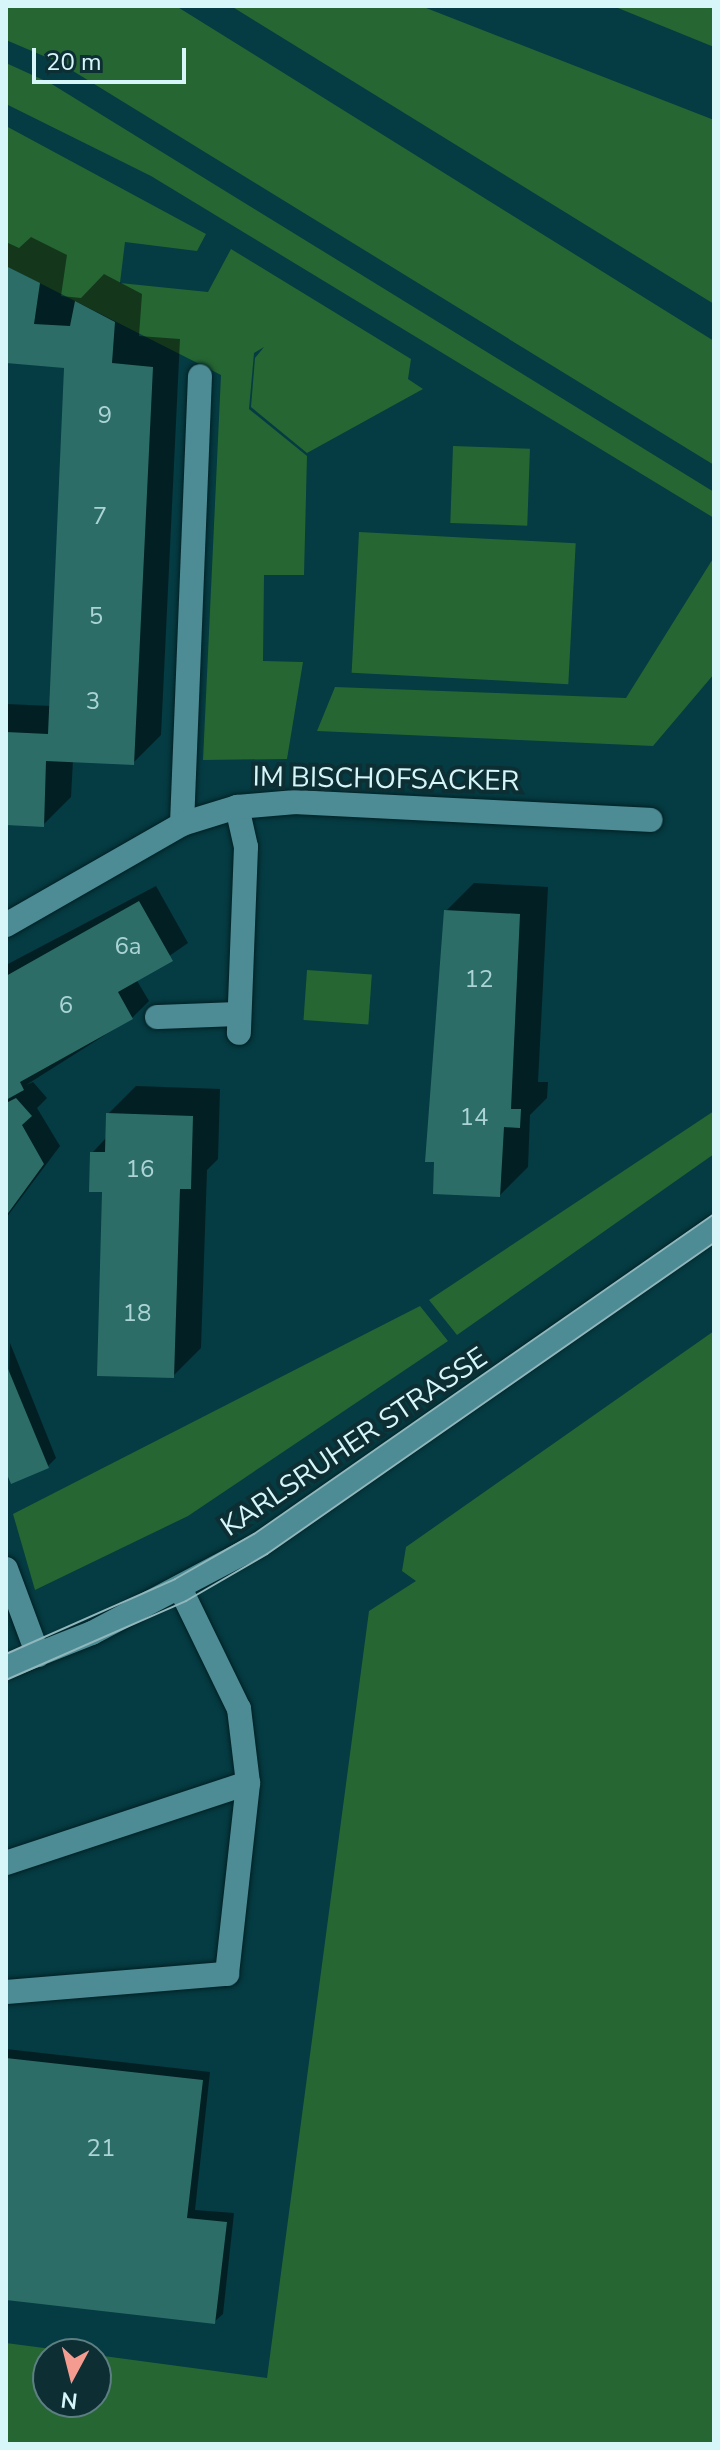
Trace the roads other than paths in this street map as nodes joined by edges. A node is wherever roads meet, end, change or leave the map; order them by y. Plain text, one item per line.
1 (200, 376) dead end
2 (237, 807) junction
3 (651, 820) dead end
4 (182, 824) junction
5 (6, 925) edge
6 (157, 1017) dead end
7 (714, 1228) edge
8 (6, 1569) edge
9 (181, 1590) junction
10 (38, 1655) junction
11 (6, 1667) edge
12 (248, 1783) junction
13 (6, 1863) edge
14 (6, 1992) edge

1 - 4 street
2 - 3 street, IM BISCHOFSACKER
2 - 4 street, IM BISCHOFSACKER
2 - 6 street
4 - 5 street, IM BISCHOFSACKER
7 - 9 street, KARLSRUHER STRASSE
8 - 10 street
9 - 10 street, KARLSRUHER STRASSE
9 - 12 street
10 - 11 street, KARLSRUHER STRASSE
12 - 13 street
12 - 14 street

